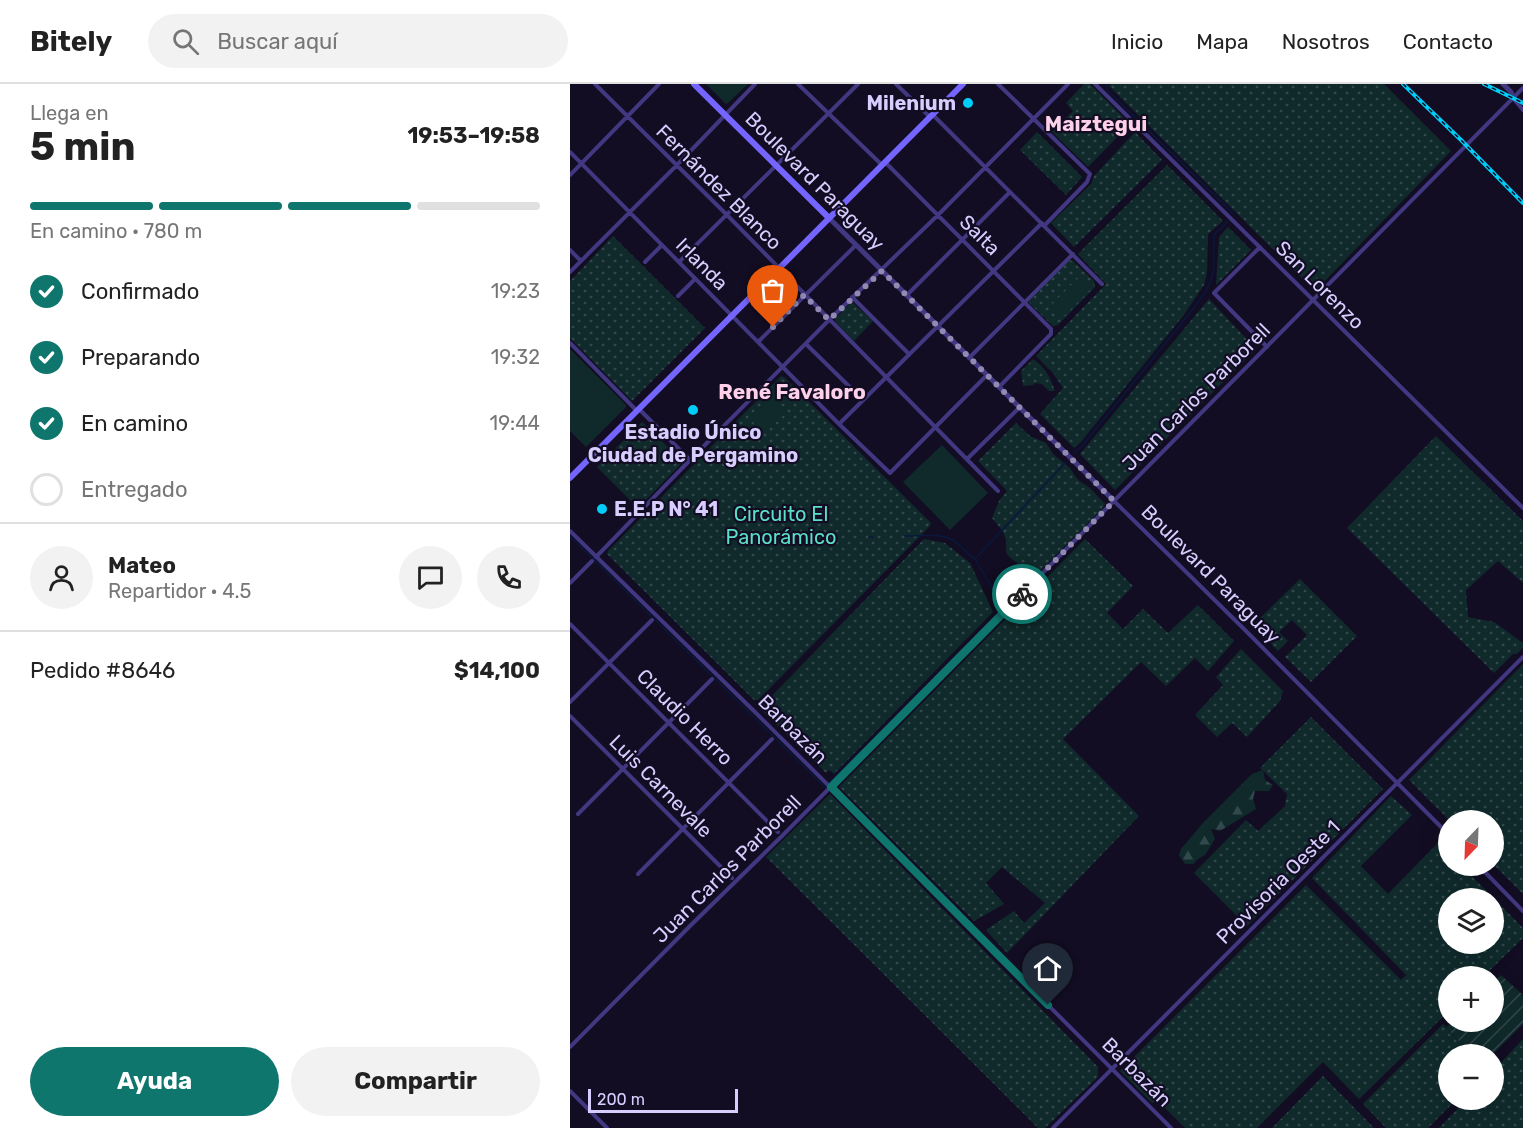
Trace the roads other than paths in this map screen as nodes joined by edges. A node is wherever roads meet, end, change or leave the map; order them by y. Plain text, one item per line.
1 (595, 84) edge
2 (659, 84) edge
3 (694, 84) edge
4 (755, 84) edge
5 (798, 84) edge
6 (858, 84) edge
7 (896, 84) edge
8 (905, 84) edge
9 (963, 84) edge
10 (998, 84) edge
11 (1068, 84) edge
12 (1095, 84) edge
13 (1503, 84) edge
14 (900, 88) junction
15 (1523, 88) edge
16 (1513, 98) junction
17 (1523, 110) edge
18 (828, 113) junction
19 (725, 115) junction
20 (628, 116) junction
21 (931, 116) junction
22 (1034, 119) junction
23 (570, 152) edge
24 (581, 163) junction
25 (883, 164) junction
26 (677, 165) junction
27 (776, 166) junction
28 (986, 168) junction
29 (570, 175) edge
30 (1010, 192) junction
31 (630, 212) junction
32 (727, 215) junction
33 (938, 215) junction
34 (828, 218) junction
35 (1043, 224) junction
36 (963, 239) junction
37 (662, 245) junction
38 (856, 245) junction
39 (1260, 247) junction
40 (570, 250) edge
41 (1073, 254) junction
42 (581, 261) junction
43 (645, 262) dead end
44 (679, 262) junction
45 (778, 268) junction
46 (882, 271) junction
47 (994, 271) junction
48 (570, 272) edge
49 (695, 279) junction
50 (1102, 284) dead end
51 (804, 295) junction
52 (907, 295) junction
53 (678, 296) dead end
54 (852, 297) junction
55 (1314, 300) junction
56 (1025, 302) junction
57 (732, 315) junction
58 (829, 320) junction
59 (938, 327) junction
60 (758, 342) junction
61 (570, 343) edge
62 (806, 344) junction
63 (1267, 347) junction
64 (909, 354) junction
65 (969, 358) junction
66 (783, 368) junction
67 (987, 375) junction
68 (886, 376) junction
69 (999, 387) junction
70 (863, 400) junction
71 (1019, 408) junction
72 (638, 410) junction
73 (839, 424) junction
74 (936, 427) junction
75 (967, 459) junction
76 (690, 460) junction
77 (570, 478) edge
78 (998, 491) dead end
79 (1114, 501) junction
80 (1523, 508) edge
81 (570, 531) edge
82 (596, 557) junction
83 (592, 561) dead end
84 (570, 583) edge
85 (652, 620) dead end
86 (570, 624) edge
87 (1523, 657) edge
88 (609, 663) junction
89 (712, 679) dead end
90 (570, 702) edge
91 (570, 716) edge
92 (669, 723) junction
93 (772, 739) dead end
94 (622, 769) junction
95 (728, 782) junction
96 (1398, 783) junction
97 (831, 787) junction
98 (578, 814) dead end
99 (1438, 824) edge
100 (682, 828) junction
101 (778, 832) dead end
102 (638, 874) dead end
103 (1489, 876) edge
104 (732, 878) dead end
105 (1523, 911) edge
106 (570, 1047) edge
107 (1112, 1069) junction
108 (570, 1091) edge
109 (607, 1128) edge
110 (1053, 1128) edge
111 (1172, 1128) edge

1 - 20 street, Fernández Blanco
2 - 20 street
3 - 19 main road, Boulevard Paraguay
4 - 19 street
5 - 18 street, Salta
6 - 18 street
7 - 14 street
8 - 14 street
9 - 21 main road
10 - 22 street
11 - 22 street
12 - 39 street, San Lorenzo
13 - 16 street
14 - 21 street
15 - 16 street, Juan Carlos Parborell
16 - 17 street
16 - 55 street, Juan Carlos Parborell
18 - 25 street, Salta
18 - 27 street
19 - 26 street
19 - 27 main road, Boulevard Paraguay
20 - 24 street
20 - 26 street, Fernández Blanco
21 - 25 main road
21 - 28 street
22 - 28 street
22 - 35 street
23 - 24 street, Irlanda
24 - 29 street
24 - 31 street, Irlanda
25 - 33 street, Salta
25 - 34 main road
26 - 31 street
26 - 32 street, Fernández Blanco
27 - 32 street
27 - 34 main road, Boulevard Paraguay
28 - 30 street
28 - 33 street
30 - 35 street
30 - 36 street
31 - 37 street, Irlanda
31 - 42 street
32 - 44 street
32 - 45 street, Fernández Blanco
33 - 36 street, Salta
33 - 46 street
34 - 38 street, Boulevard Paraguay
34 - 45 main road
35 - 41 street
35 - 47 street
36 - 47 street, Salta
36 - 52 street
37 - 43 street
37 - 44 street, Irlanda
38 - 46 street, Boulevard Paraguay
38 - 51 street
39 - 55 street, San Lorenzo
39 - 63 street
40 - 42 street
41 - 50 street
41 - 56 street
42 - 48 street
44 - 49 street, Irlanda
45 - 51 street, Fernández Blanco
45 - 57 main road
46 - 52 street, Boulevard Paraguay
46 - 54 street
47 - 56 street, Salta
47 - 59 street
49 - 53 street
49 - 57 street, Irlanda
51 - 58 street, Fernández Blanco
51 - 60 street
52 - 59 street, Boulevard Paraguay
54 - 58 street
54 - 64 street
55 - 63 street, Juan Carlos Parborell
55 - 80 street, San Lorenzo
56 - 65 street
56 - 69 street, Salta
57 - 60 street, Irlanda
57 - 72 main road
58 - 62 street
58 - 68 street, Fernández Blanco
59 - 64 street
59 - 65 street, Boulevard Paraguay
60 - 66 street, Irlanda
61 - 72 street
62 - 66 street
62 - 70 street
63 - 79 street, Juan Carlos Parborell
64 - 68 street
65 - 67 street, Boulevard Paraguay
66 - 73 street, Irlanda
66 - 76 street
67 - 69 street, Boulevard Paraguay
67 - 74 street
68 - 70 street
68 - 74 street, Fernández Blanco
69 - 71 street, Boulevard Paraguay
70 - 73 street
71 - 75 street
71 - 79 street, Boulevard Paraguay
72 - 76 street
72 - 77 main road
73 - 74 street, Irlanda
74 - 75 street, Fernández Blanco
75 - 78 street, Fernández Blanco
76 - 82 street
79 - 96 street, Boulevard Paraguay
79 - 97 street, Juan Carlos Parborell
81 - 82 street, Barbazán
82 - 97 street, Barbazán
83 - 84 street
85 - 88 street
86 - 88 street, Claudio Herro
87 - 96 street, Provisoria Oeste 1
88 - 90 street
88 - 92 street, Claudio Herro
89 - 92 street
91 - 94 street, Luis Carnevale
92 - 94 street
92 - 95 street, Claudio Herro
93 - 95 street
94 - 98 street
94 - 100 street, Luis Carnevale
95 - 100 street
95 - 101 street, Claudio Herro
96 - 99 street, Boulevard Paraguay
96 - 107 street, Provisoria Oeste 1
97 - 106 street, Juan Carlos Parborell
97 - 107 street, Barbazán
100 - 102 street
100 - 104 street, Luis Carnevale
103 - 105 street
107 - 110 street, Provisoria Oeste 1
107 - 111 street, Barbazán
108 - 109 street

